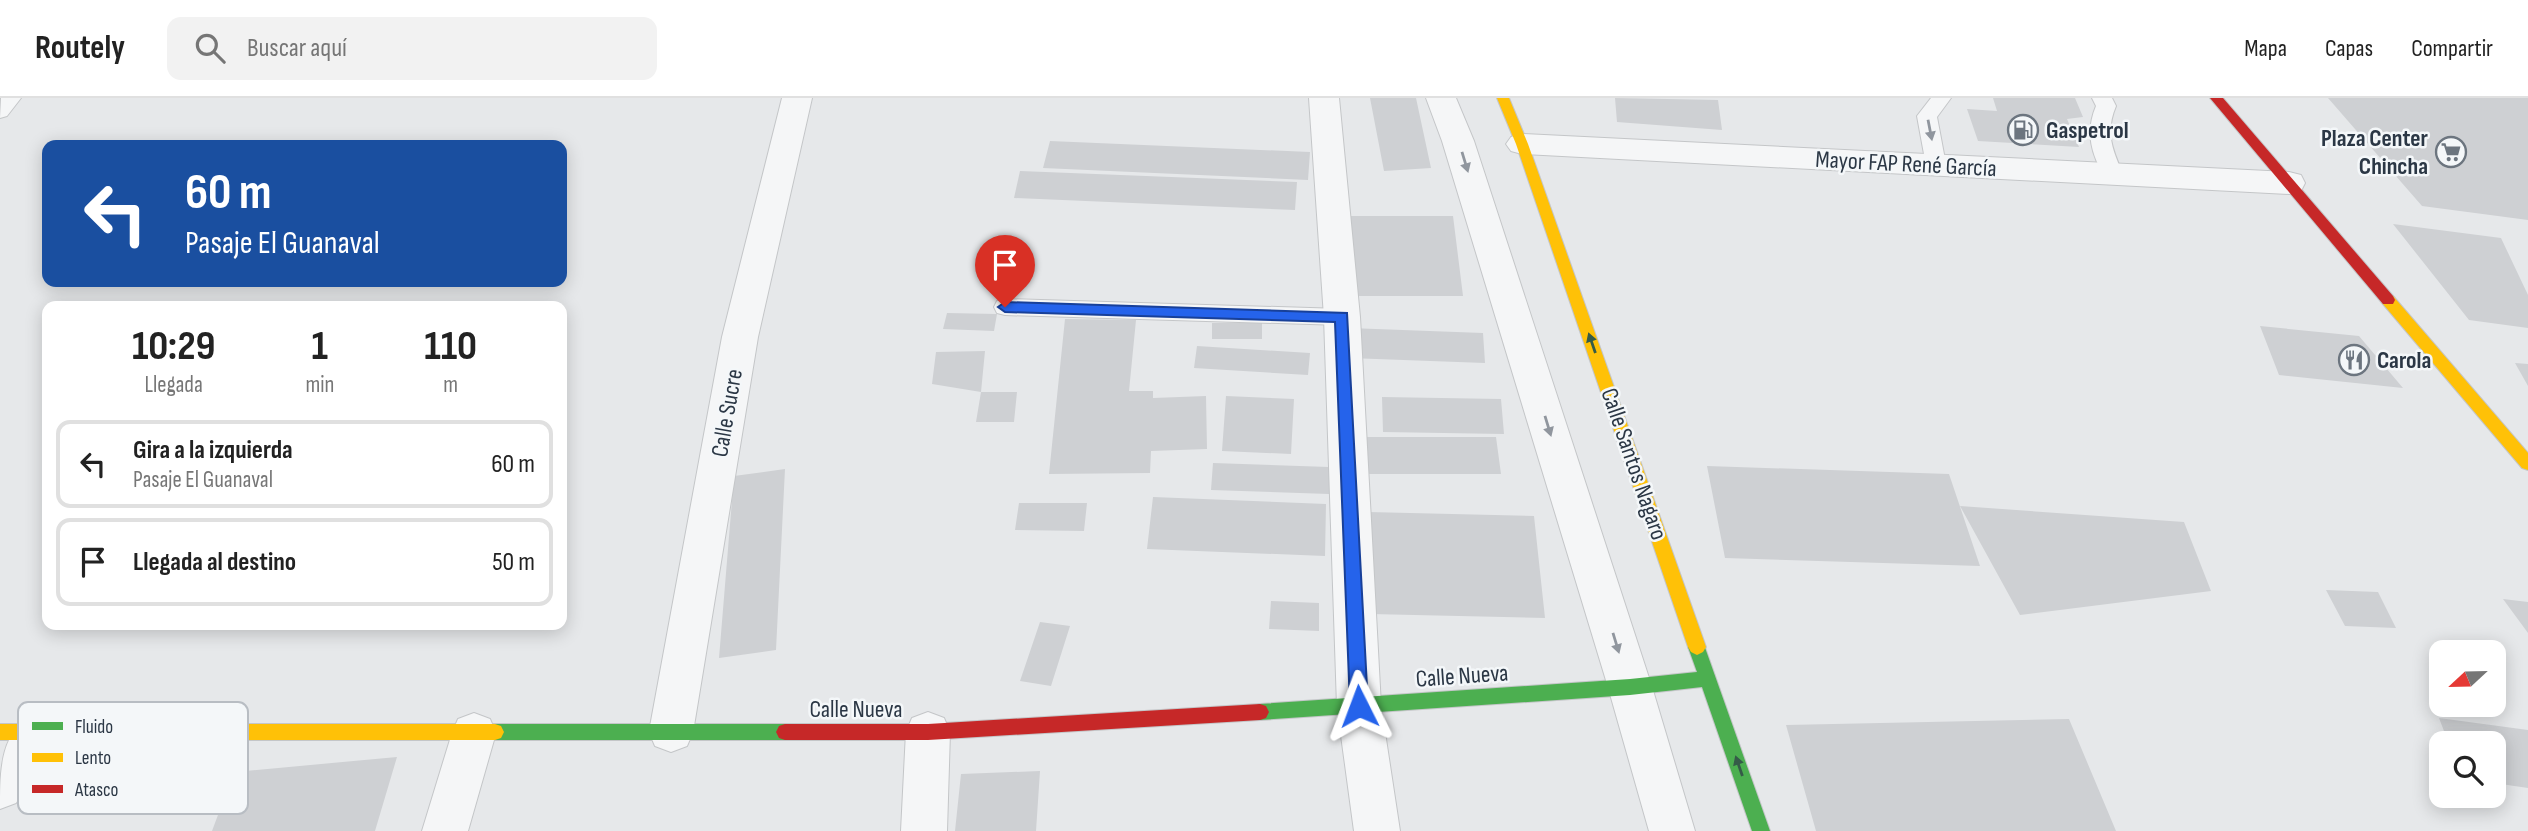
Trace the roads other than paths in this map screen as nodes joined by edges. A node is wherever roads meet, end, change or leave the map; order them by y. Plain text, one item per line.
1 (11, 98) edge
2 (797, 98) edge
3 (1324, 98) edge
4 (1441, 98) edge
5 (1503, 98) edge
6 (1941, 98) edge
7 (2102, 98) edge
8 (2216, 98) edge
9 (0, 112) edge
10 (1522, 144) junction
11 (1936, 165) junction
12 (2113, 174) junction
13 (2289, 184) junction
14 (1005, 307) dead end
15 (1342, 317) junction
16 (2528, 464) edge
17 (1709, 678) junction
18 (1630, 687) junction
19 (1359, 706) junction
20 (671, 732) junction
21 (928, 732) junction
22 (248, 733) edge
23 (474, 733) junction
24 (18, 735) edge
25 (0, 788) edge
26 (445, 831) edge
27 (924, 831) edge
28 (1377, 831) edge
29 (1672, 831) edge
30 (1761, 831) edge

1 - 9 lane
2 - 20 street, Calle Sucre
3 - 15 street
4 -> 18 street
5 - 10 main road, Calle Santos Nagaro
6 -> 11 lane
7 - 12 lane
8 - 13 main road
10 - 11 street, Mayor FAP René García
17 -> 10 main road, Calle Santos Nagaro
11 - 12 street, Mayor FAP René García
12 - 13 street, Mayor FAP René García
13 - 16 main road
14 - 15 lane
15 - 19 street
17 - 18 main road, Calle Nueva
30 -> 17 main road, Calle Santos Nagaro
18 - 19 main road, Calle Nueva
18 - 29 street
19 - 21 main road, Calle Nueva
19 - 28 street
20 - 21 main road, Calle Nueva
20 - 23 main road, Calle Nueva
21 - 27 street
22 - 23 main road, Calle Nueva
23 - 26 street
24 - 25 street

